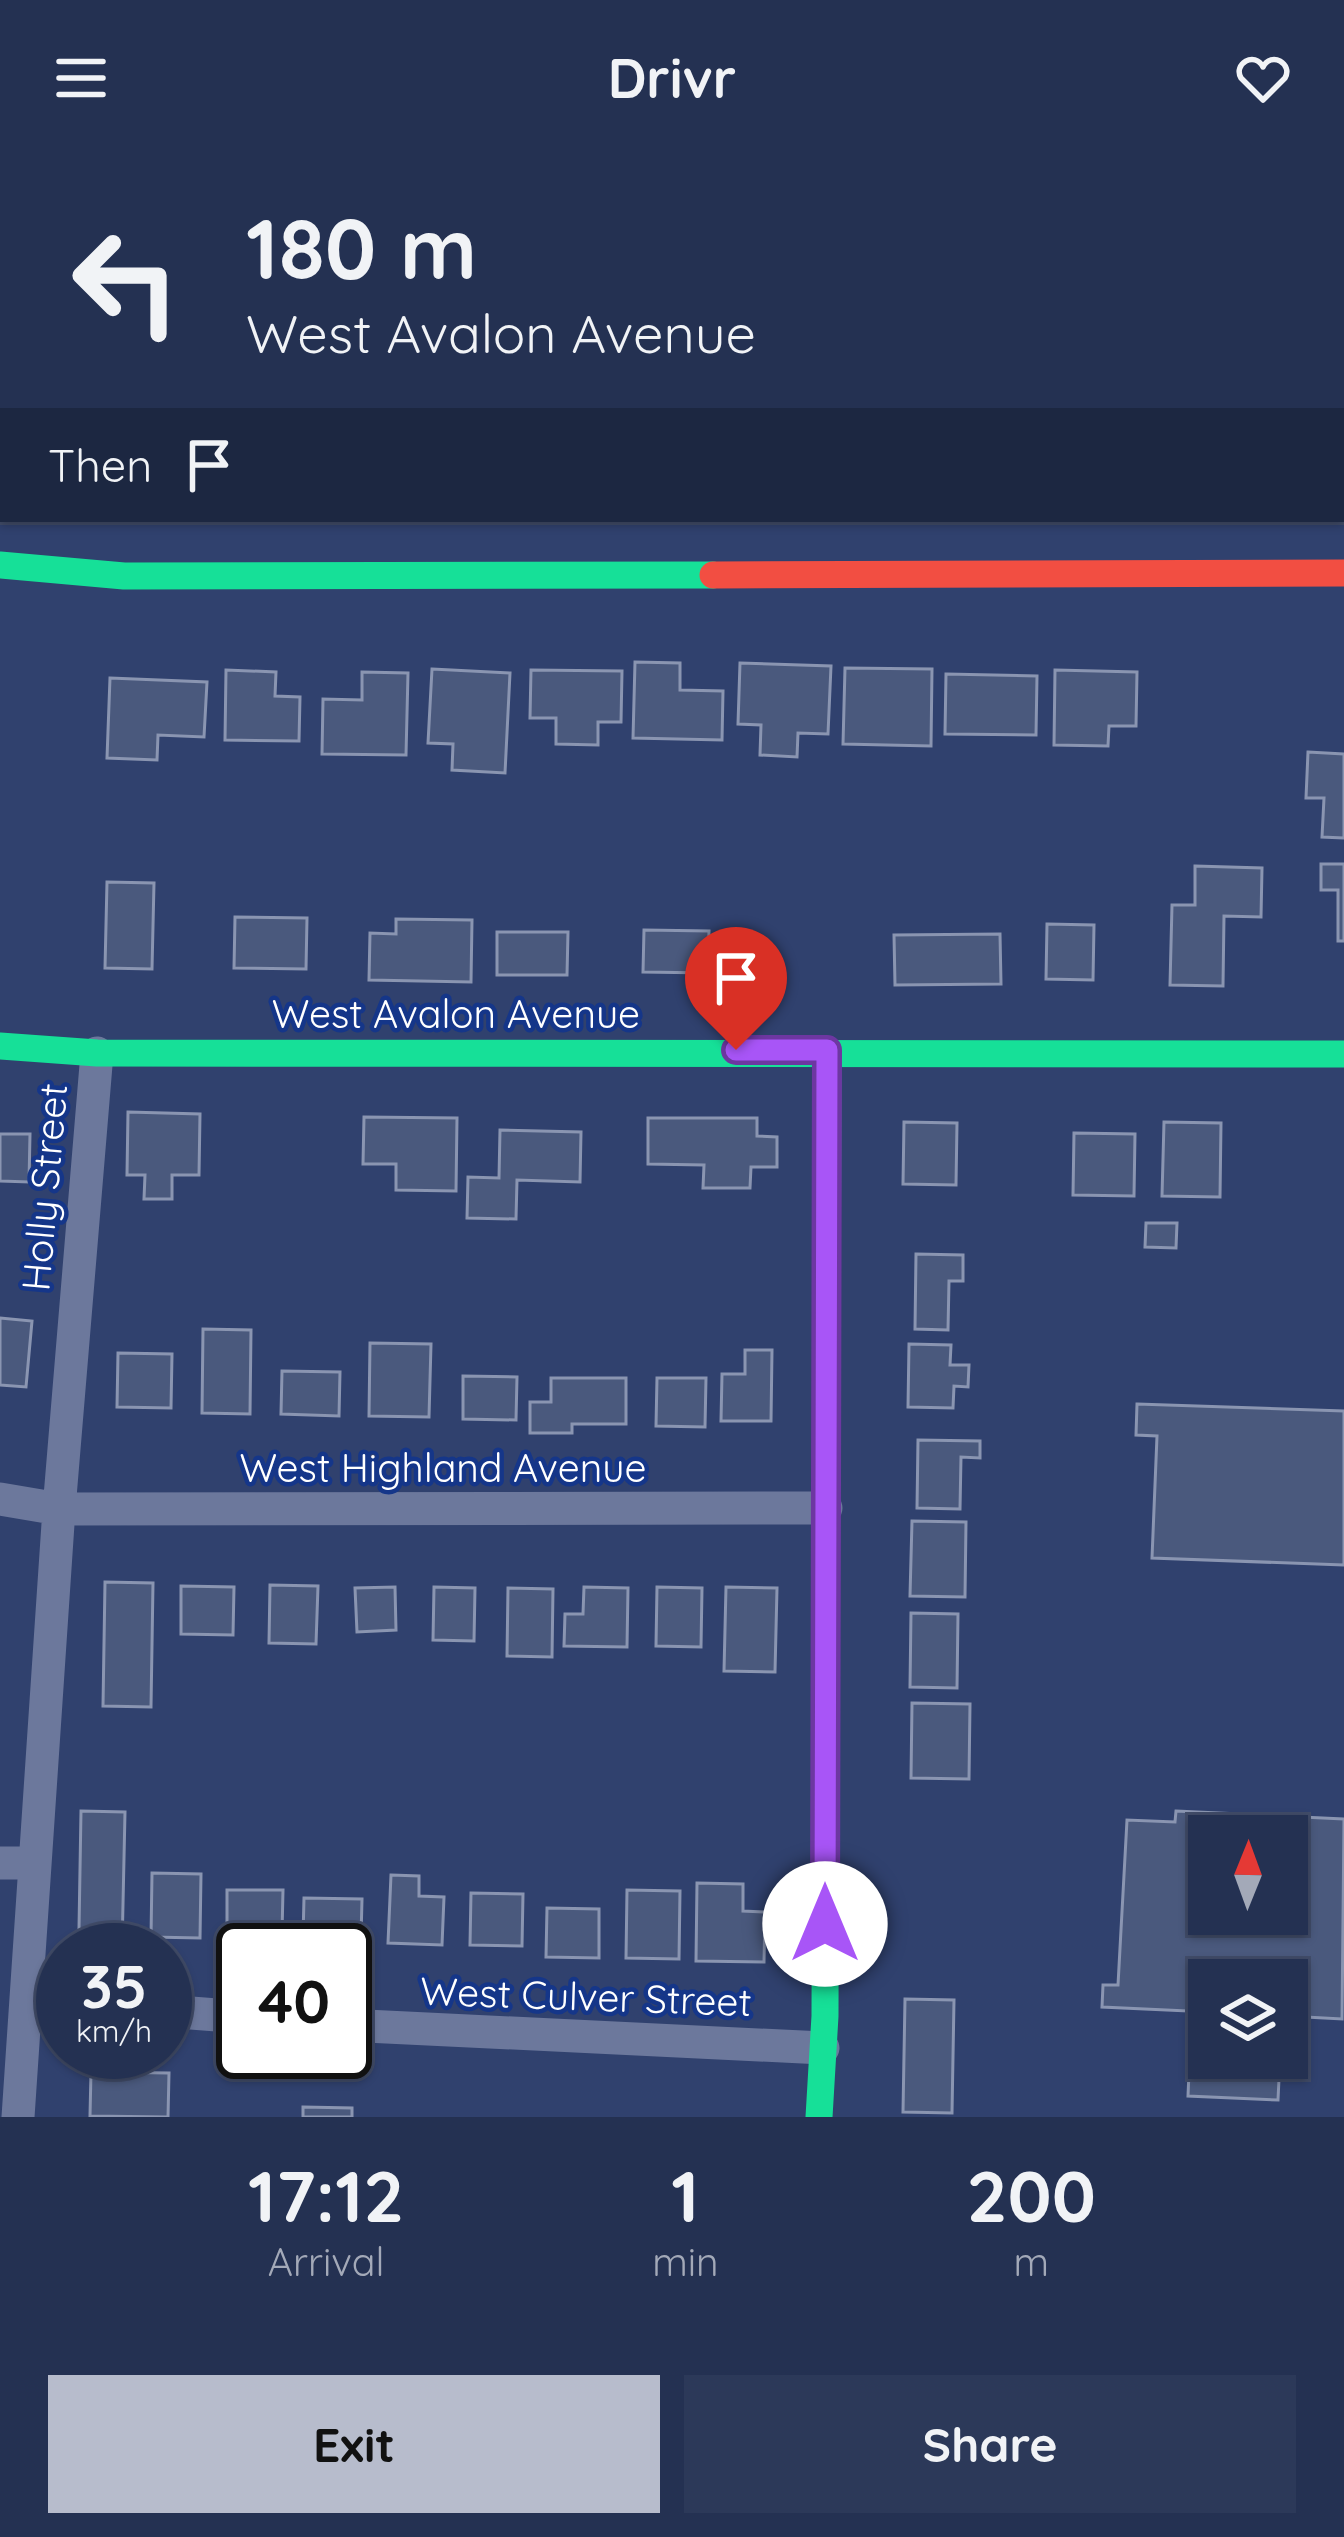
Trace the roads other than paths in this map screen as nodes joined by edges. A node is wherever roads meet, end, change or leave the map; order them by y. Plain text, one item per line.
1 (0, 565) edge
2 (1344, 573) edge
3 (0, 1046) edge
4 (827, 1050) junction
5 (97, 1053) junction
6 (1344, 1054) edge
7 (0, 1499) edge
8 (826, 1508) junction
9 (59, 1509) junction
10 (0, 1863) edge
11 (35, 1863) junction
12 (26, 2000) junction
13 (36, 2001) edge
14 (372, 2026) edge
15 (823, 2048) junction
16 (18, 2117) edge
17 (819, 2117) edge

1 - 2 street
3 - 5 street, West Avalon Avenue
4 - 5 street, West Avalon Avenue
4 - 6 street, West Avalon Avenue
4 - 8 street
5 - 9 street, Holly Street
7 - 9 street, West Highland Avenue
8 - 9 street, West Highland Avenue
8 - 15 street
9 - 11 street, Holly Street
10 - 11 street
11 - 12 street, Holly Street
12 - 13 street
12 - 16 street, Holly Street
14 - 15 street, West Culver Street
15 - 17 street

